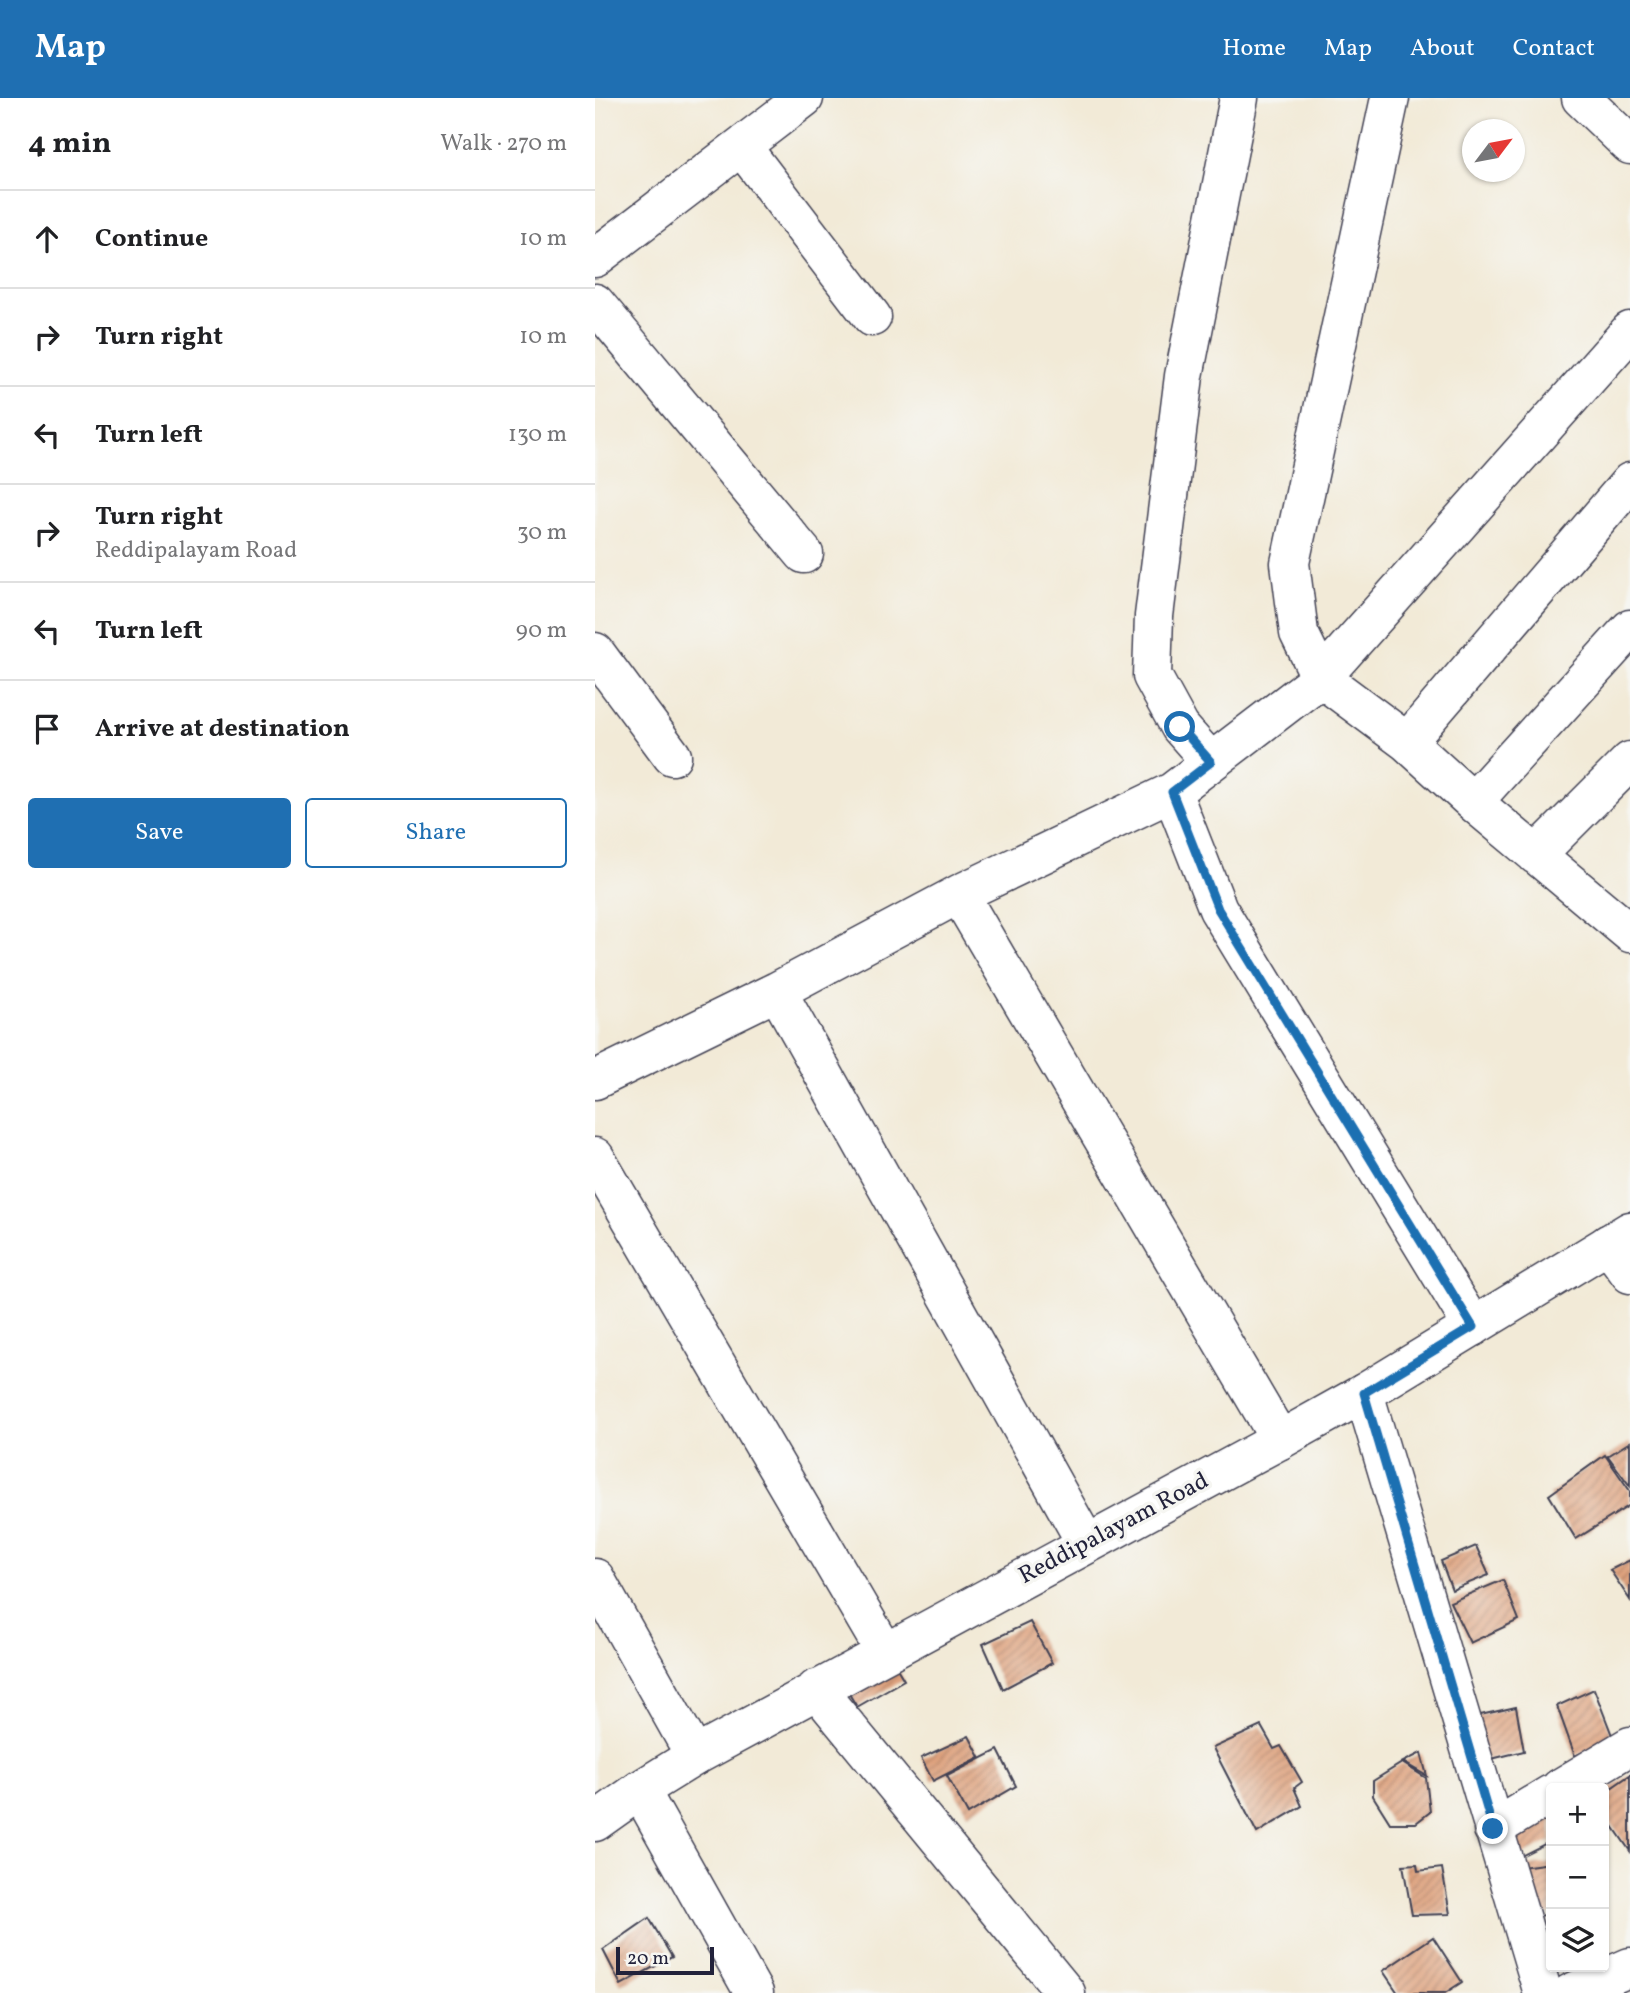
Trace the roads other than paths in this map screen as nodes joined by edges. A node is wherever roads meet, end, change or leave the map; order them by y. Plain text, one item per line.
1 (804, 98) edge
2 (1239, 98) edge
3 (1390, 98) edge
4 (1581, 98) edge
5 (1630, 145) edge
6 (742, 147) junction
7 (595, 258) edge
8 (595, 303) edge
9 (872, 317) dead end
10 (1630, 331) edge
11 (1630, 482) edge
12 (804, 554) dead end
13 (1630, 629) edge
14 (595, 652) edge
15 (1321, 678) junction
16 (1407, 742) junction
17 (672, 756) dead end
18 (1630, 761) edge
19 (1211, 762) junction
20 (1172, 792) junction
21 (1473, 802) junction
22 (1536, 855) junction
23 (959, 894) junction
24 (1630, 933) edge
25 (777, 991) junction
26 (595, 1080) edge
27 (595, 1157) edge
28 (1623, 1250) edge
29 (1473, 1327) junction
30 (1364, 1393) junction
31 (1280, 1440) junction
32 (1086, 1543) junction
33 (595, 1578) edge
34 (885, 1652) junction
35 (816, 1689) junction
36 (1630, 1746) edge
37 (695, 1756) junction
38 (1568, 1783) edge
39 (640, 1790) junction
40 (1546, 1797) edge
41 (595, 1822) edge
42 (1493, 1829) junction
43 (1630, 1967) edge
44 (754, 1993) edge
45 (1066, 1993) edge
46 (1543, 1993) edge
47 (1571, 1993) edge

1 - 6 street
2 - 19 street
3 - 15 street
4 - 5 street
6 - 7 street
6 - 9 street
8 - 12 street
10 - 15 street
11 - 16 street
13 - 21 street
14 - 17 street
15 - 16 street
15 - 19 street
16 - 21 street
18 - 22 street
19 - 20 street
20 - 23 street
20 - 29 street
21 - 22 street
22 - 24 street
23 - 25 street
23 - 31 street
25 - 26 street
25 - 32 street
27 - 34 street
28 - 29 street, Reddipalayam Road
29 - 30 street, Reddipalayam Road
30 - 31 street, Reddipalayam Road
30 - 42 street
31 - 32 street, Reddipalayam Road
32 - 34 street, Reddipalayam Road
33 - 37 street
34 - 35 street, Reddipalayam Road
35 - 37 street, Reddipalayam Road
35 - 45 street
36 - 38 street
37 - 39 street, Reddipalayam Road
39 - 41 street, Reddipalayam Road
39 - 44 street
40 - 42 street
42 - 46 street
43 - 47 street

